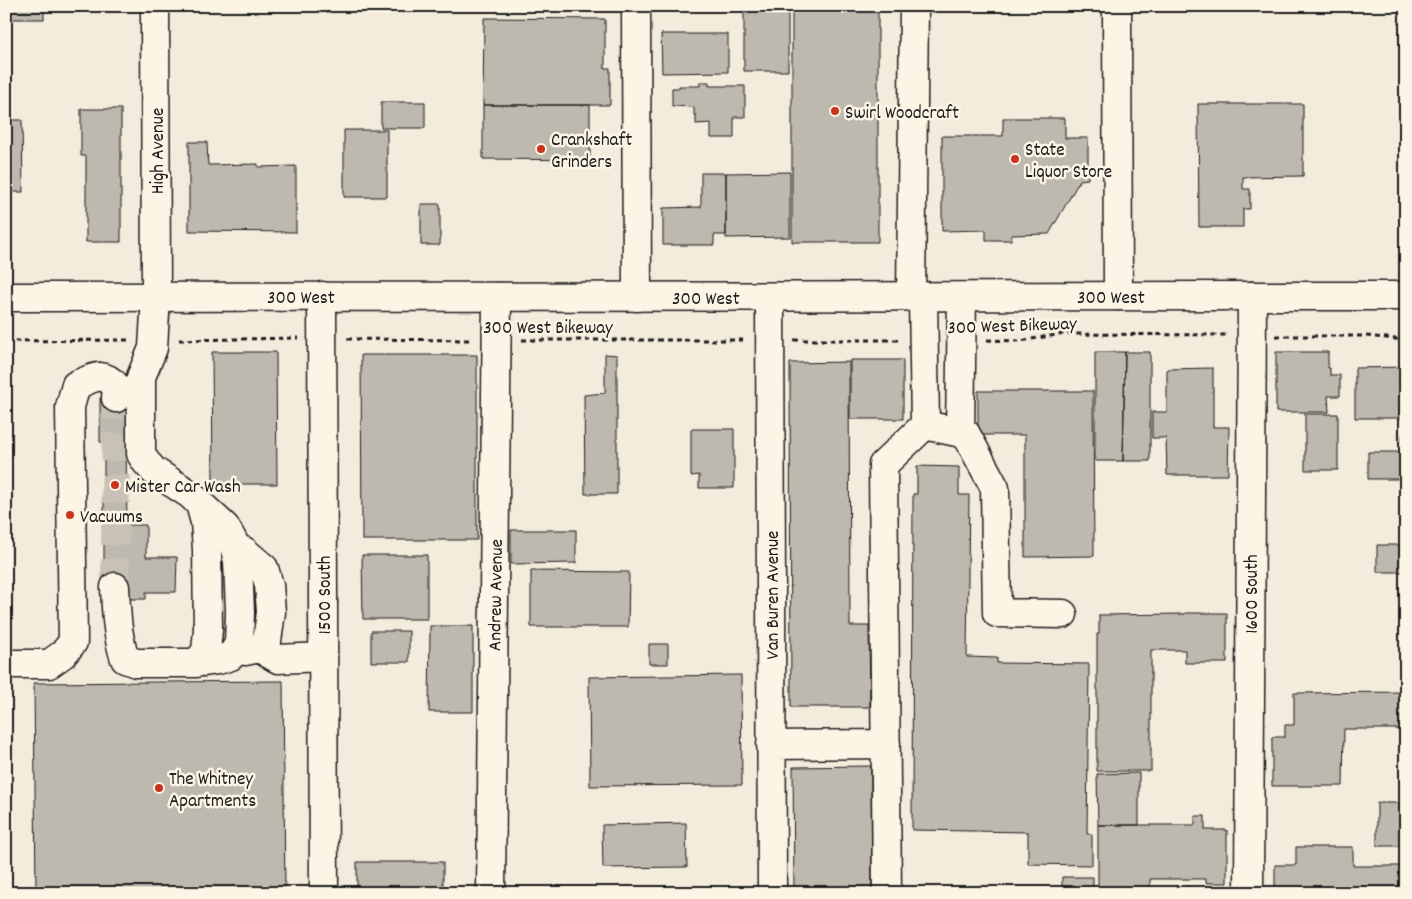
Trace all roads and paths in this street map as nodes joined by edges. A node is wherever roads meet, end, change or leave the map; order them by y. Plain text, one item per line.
1 (155, 6) edge
2 (636, 6) edge
3 (914, 6) edge
4 (1117, 6) edge
5 (156, 296) junction
6 (322, 296) junction
7 (1118, 296) junction
8 (1252, 296) junction
9 (1406, 296) edge
10 (6, 297) edge
11 (497, 297) junction
12 (637, 297) junction
13 (770, 297) junction
14 (917, 297) junction
15 (962, 297) junction
16 (1234, 335) dead end
17 (1274, 336) dead end
18 (304, 338) dead end
19 (346, 339) dead end
20 (132, 340) dead end
21 (172, 340) dead end
22 (496, 340) junction
23 (751, 340) dead end
24 (790, 340) dead end
25 (923, 340) junction
26 (961, 340) junction
27 (1406, 340) edge
28 (6, 341) edge
29 (116, 398) tunnel mouth
30 (925, 425) junction
31 (960, 432) junction
32 (200, 504) junction
33 (115, 588) tunnel mouth
34 (1063, 614) dead end
35 (245, 652) junction
36 (323, 657) junction
37 (200, 662) junction
38 (6, 664) edge
39 (771, 744) junction
40 (886, 744) junction
41 (324, 893) edge
42 (491, 893) edge
43 (772, 893) edge
44 (887, 893) edge
45 (1249, 893) edge

1 - 5 street, High Avenue
2 - 12 street
3 - 14 street
4 - 7 street
5 - 6 street, 300 West
5 - 10 street, 300 West
5 - 32 street, High Avenue
6 - 11 street, 300 West
6 - 36 street, 1500 South
7 - 8 street, 300 West
7 - 15 street, 300 West
8 - 9 street, 300 West
8 - 45 street, 1600 South
11 - 12 street, 300 West
11 - 22 street, Andrew Avenue
12 - 13 street, 300 West
13 - 14 street, 300 West
13 - 39 street, Van Buren Avenue
14 - 15 street, 300 West
14 - 25 street
15 - 26 street
16 - 26 path, 300 West Bikeway
17 - 27 path
18 - 21 path
19 - 22 path, 300 West Bikeway
20 - 28 path
22 - 23 path, 300 West Bikeway
22 - 42 street, Andrew Avenue
24 - 25 path, 300 West Bikeway
25 - 30 street
26 - 31 street
29 - 38 street
30 - 31 street
30 - 40 street
31 - 34 street
32 - 35 street, High Avenue
32 - 37 street
33 - 37 street
35 - 36 street
35 - 37 street
36 - 41 street, 1500 South
39 - 40 street
39 - 43 street, Van Buren Avenue
40 - 44 street

